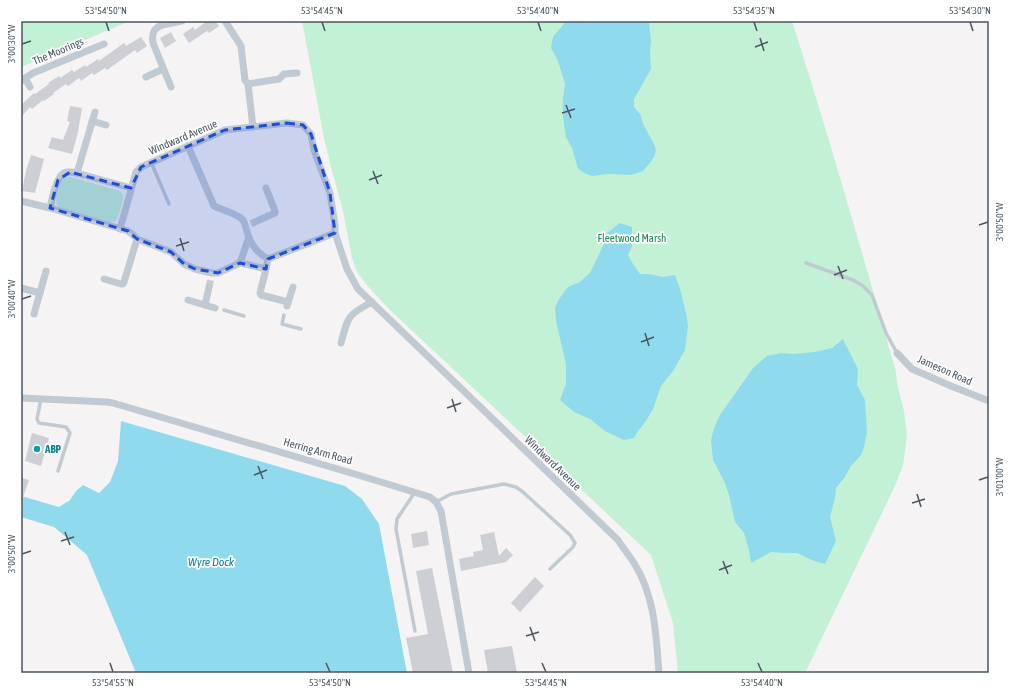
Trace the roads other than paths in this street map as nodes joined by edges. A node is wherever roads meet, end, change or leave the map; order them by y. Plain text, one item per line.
1 (182, 21) edge
2 (225, 21) edge
3 (104, 44) dead end
4 (163, 69) junction
5 (297, 73) dead end
6 (146, 76) dead end
7 (23, 80) edge
8 (248, 84) junction
9 (30, 86) dead end
10 (171, 87) dead end
11 (95, 112) dead end
12 (92, 121) junction
13 (106, 126) dead end
14 (253, 127) junction
15 (188, 146) junction
16 (151, 162) junction
17 (77, 173) junction
18 (131, 188) junction
19 (266, 188) dead end
20 (21, 201) edge
21 (169, 204) dead end
22 (50, 208) junction
23 (259, 220) tunnel mouth
24 (120, 229) junction
25 (335, 233) junction
26 (248, 237) junction
27 (137, 239) junction
28 (268, 259) junction
29 (806, 262) dead end
30 (240, 263) junction
31 (266, 269) junction
32 (46, 271) dead end
33 (104, 280) dead end
34 (209, 287) tunnel mouth
35 (293, 287) dead end
36 (21, 288) edge
37 (40, 293) junction
38 (188, 300) dead end
39 (372, 302) junction
40 (205, 305) junction
41 (215, 308) dead end
42 (224, 310) dead end
43 (34, 314) dead end
44 (284, 315) dead end
45 (244, 316) dead end
46 (300, 329) dead end
47 (342, 344) dead end
48 (896, 353) joint
49 (21, 398) edge
50 (41, 399) junction
51 (989, 401) edge
52 (58, 471) dead end
53 (415, 492) junction
54 (436, 502) junction
55 (550, 569) dead end
56 (415, 631) dead end
57 (469, 673) edge
58 (659, 673) edge

1 - 4 street
2 - 8 street
3 - 7 street, The Moorings
4 - 6 street
4 - 10 street
5 - 8 street
7 - 9 street
8 - 14 street
11 - 12 street
12 - 13 street
12 - 17 street
14 - 15 street, Windward Avenue
14 - 25 street, Windward Avenue
15 - 16 street, Windward Avenue
15 - 26 street
16 - 18 street, Windward Avenue
16 - 21 lane
17 - 18 street
17 - 22 street
18 - 24 street, Windward Avenue
19 - 23 street
20 - 22 street
22 - 24 street
24 - 27 street
25 - 28 street
25 - 39 street, Windward Avenue
26 - 28 street
26 - 30 street
27 - 30 street
27 - 33 street
28 - 31 street
29 - 48 lane
30 - 31 street
31 - 35 street
32 - 37 street
34 - 40 street
36 - 37 street
37 - 43 street
38 - 40 street
39 - 47 street
39 - 58 street, Windward Avenue
40 - 41 street
42 - 45 lane
44 - 46 lane
48 - 51 street, Jameson Road
49 - 50 street, Herring Arm Road
50 - 52 lane
50 - 53 street, Herring Arm Road
53 - 54 street, Herring Arm Road
53 - 56 lane
54 - 55 lane
54 - 57 street

